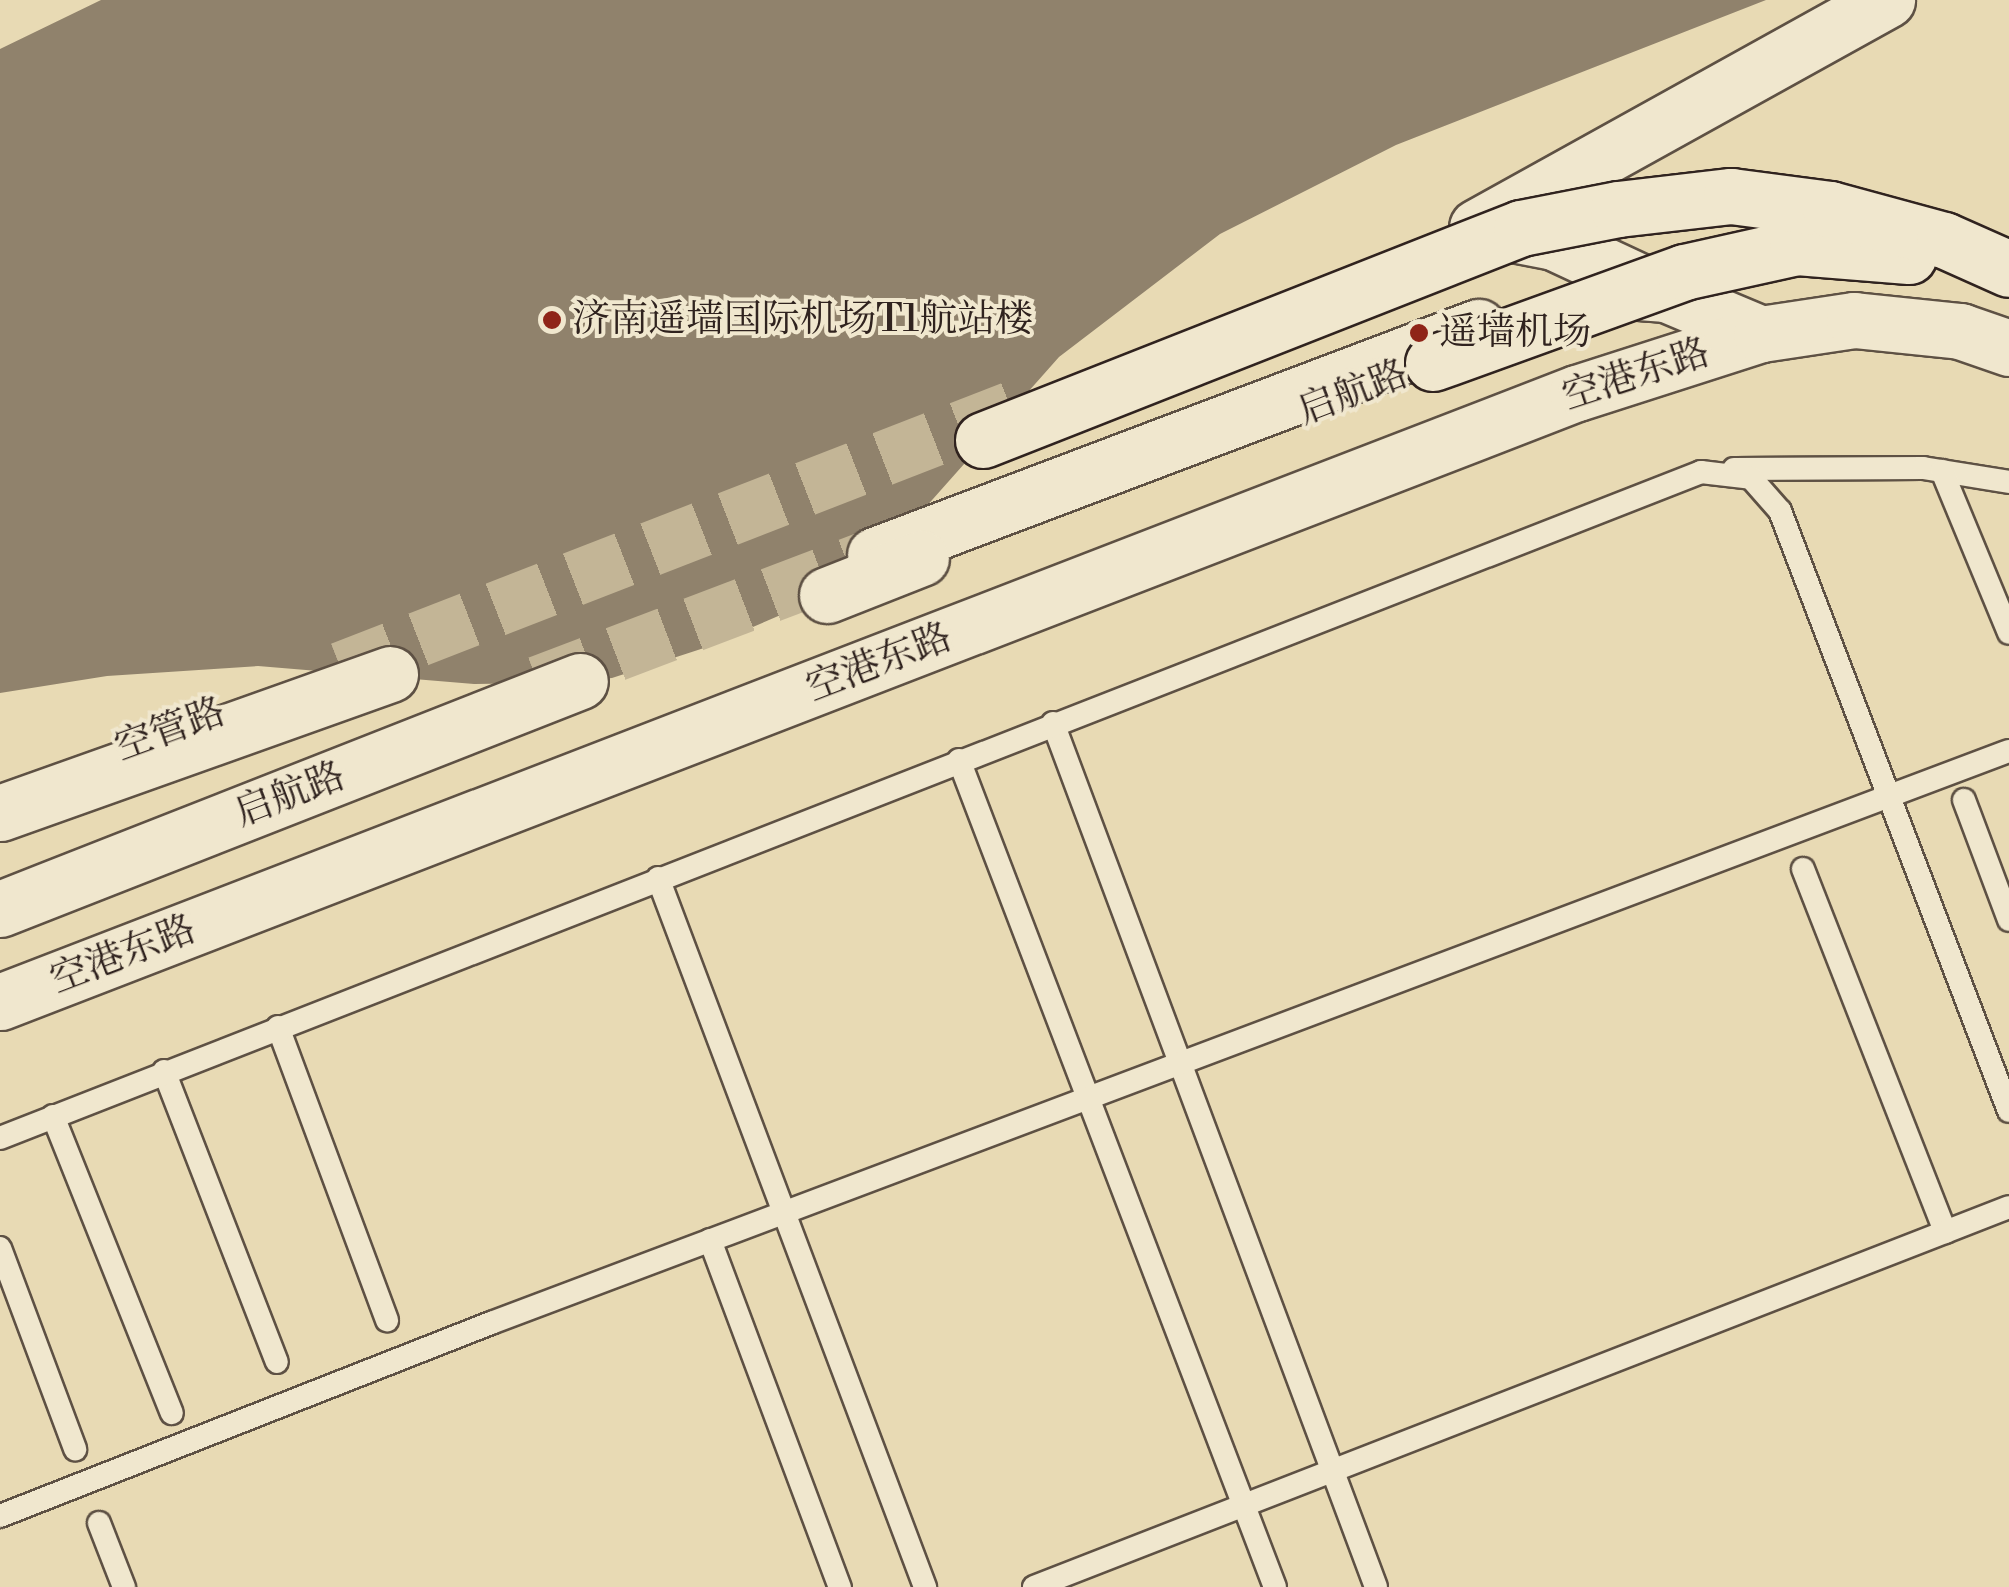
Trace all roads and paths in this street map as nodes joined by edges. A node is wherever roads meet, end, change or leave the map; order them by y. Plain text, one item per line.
1 (1887, 0) edge
2 (1477, 227) junction
3 (2009, 268) edge
4 (2009, 277) edge
5 (1666, 294) junction
6 (1761, 334) junction
7 (2009, 348) edge
8 (1942, 471) junction
9 (1701, 472) junction
10 (2009, 482) edge
11 (875, 555) tunnel mouth
12 (1998, 574) edge
13 (826, 594) tunnel mouth
14 (2009, 633) edge
15 (365, 671) joint
16 (1053, 722) junction
17 (2009, 751) edge
18 (958, 760) junction
19 (0, 792) edge
20 (1889, 796) junction
21 (1964, 800) dead end
22 (0, 813) edge
23 (1803, 869) dead end
24 (658, 878) junction
25 (0, 888) edge
26 (0, 909) edge
27 (2009, 920) edge
28 (0, 1002) edge
29 (278, 1027) junction
30 (1179, 1064) junction
31 (164, 1071) junction
32 (1088, 1102) junction
33 (2009, 1110) edge
34 (53, 1116) junction
35 (0, 1138) edge
36 (2009, 1207) edge
37 (780, 1214) junction
38 (1945, 1232) junction
39 (710, 1240) junction
40 (0, 1248) edge
41 (387, 1320) dead end
42 (277, 1362) dead end
43 (172, 1413) dead end
44 (74, 1449) dead end
45 (1332, 1474) junction
46 (1247, 1506) junction
47 (0, 1516) edge
48 (100, 1523) dead end
49 (124, 1587) edge
50 (840, 1587) edge
51 (926, 1587) edge
52 (1034, 1587) edge
53 (1275, 1587) edge
54 (1376, 1587) edge

1 - 2 main road
2 - 3 main road, bridge
2 - 5 main road, 空港东路
4 - 13 main road, 启航路, bridge
5 - 6 main road, 空港东路
5 - 11 main road, 空港东路
6 - 7 main road, 空港东路
6 - 28 main road, 空港东路
8 - 9 lane
8 - 10 lane
8 - 12 lane
9 - 16 lane
9 - 20 lane
12 - 14 lane
15 - 19 main road, 空管路
15 - 22 main road, 启航路
16 - 18 lane
16 - 30 lane
17 - 20 lane
18 - 24 lane
18 - 32 lane
20 - 30 lane
20 - 33 lane
21 - 27 lane
23 - 38 lane
24 - 29 lane
24 - 37 lane
25 - 26 main road, 启航路
29 - 31 lane
29 - 41 lane
30 - 32 lane
30 - 45 lane
31 - 34 lane
31 - 42 lane
32 - 37 lane
32 - 46 lane
34 - 35 lane
34 - 43 lane
36 - 38 lane
37 - 39 lane
37 - 51 lane
38 - 45 lane
39 - 47 lane
39 - 50 lane
40 - 44 lane
45 - 46 lane
45 - 54 lane
46 - 52 lane
46 - 53 lane
48 - 49 lane

